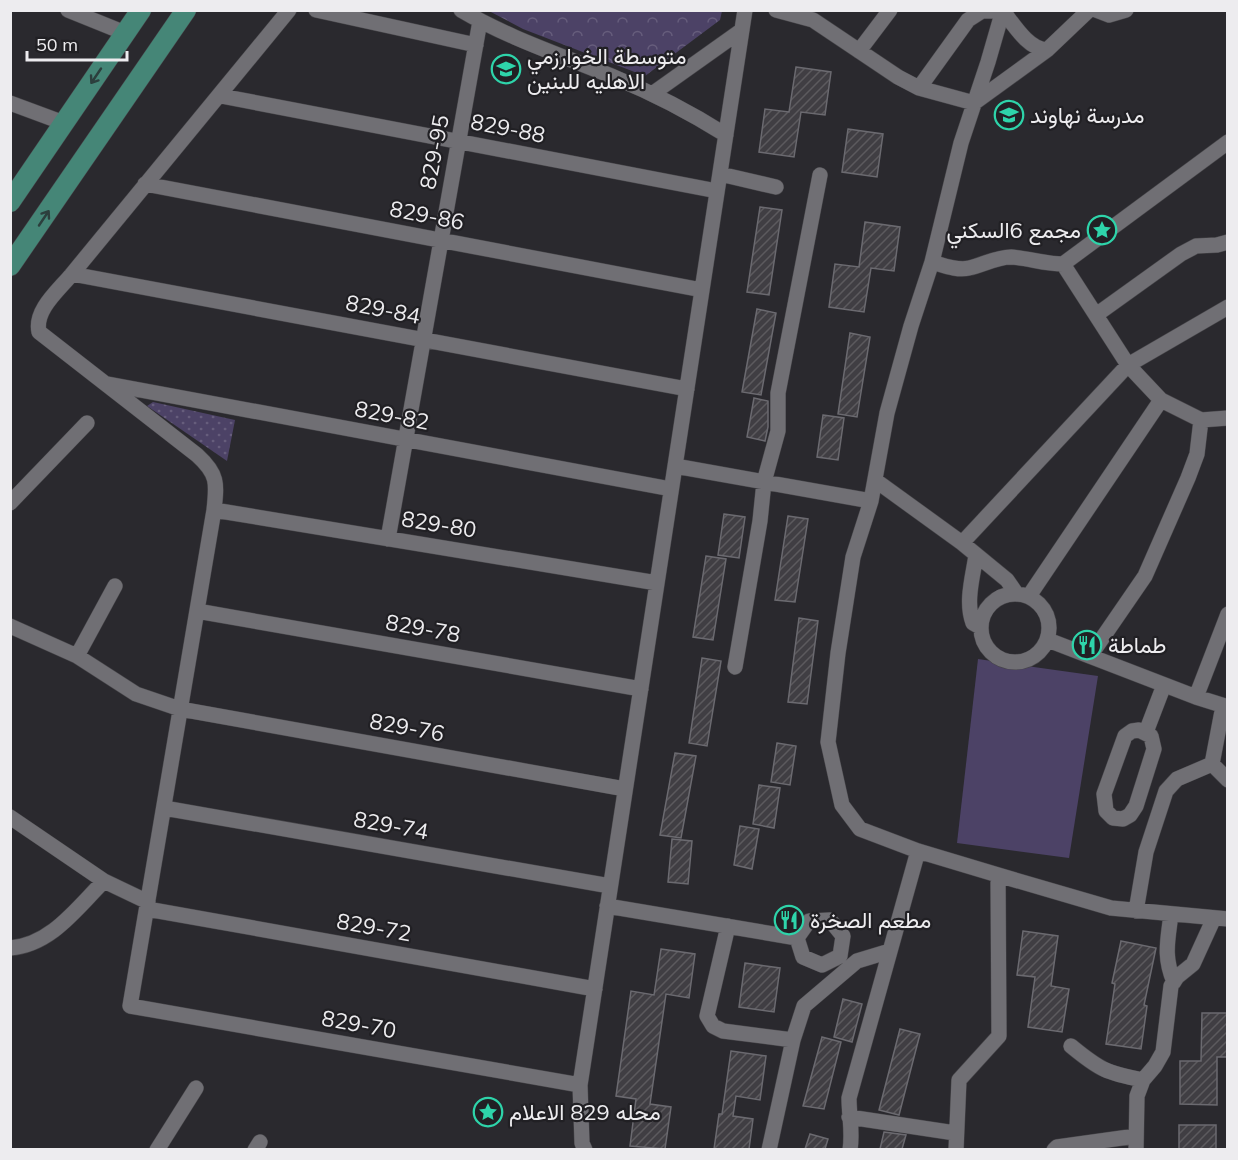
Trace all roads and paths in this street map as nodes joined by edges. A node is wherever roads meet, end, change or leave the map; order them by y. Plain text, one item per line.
1 (68, 10) edge
2 (141, 10) edge
3 (186, 10) edge
4 (289, 10) edge
5 (316, 10) edge
6 (461, 10) edge
7 (745, 10) edge
8 (776, 10) edge
9 (890, 10) edge
10 (1089, 10) edge
11 (1096, 10) edge
12 (1126, 10) edge
13 (1003, 11) edge
14 (814, 15) edge
15 (480, 21) junction
16 (742, 30) junction
17 (125, 33) junction
18 (476, 45) junction
19 (1047, 50) junction
20 (859, 51) junction
21 (919, 88) junction
22 (652, 94) junction
23 (220, 96) junction
24 (10, 103) edge
25 (974, 103) junction
26 (64, 123) junction
27 (726, 135) junction
28 (459, 142) junction
29 (1227, 142) edge
30 (720, 174) junction
31 (820, 175) dead end
32 (145, 184) junction
33 (776, 187) dead end
34 (717, 191) junction
35 (10, 202) edge
36 (440, 240) junction
37 (1227, 242) edge
38 (932, 262) junction
39 (1063, 264) junction
40 (11, 266) edge
41 (72, 274) junction
42 (702, 290) junction
43 (1227, 307) edge
44 (1096, 315) junction
45 (422, 340) junction
46 (1128, 365) junction
47 (105, 383) junction
48 (687, 389) junction
49 (1161, 400) junction
50 (1227, 418) edge
51 (1201, 420) junction
52 (87, 423) dead end
53 (405, 440) junction
54 (675, 466) junction
55 (875, 480) junction
56 (764, 482) junction
57 (671, 489) junction
58 (871, 501) junction
59 (10, 502) edge
60 (214, 510) junction
61 (388, 539) junction
62 (962, 543) junction
63 (976, 555) junction
64 (657, 583) junction
65 (115, 586) dead end
66 (1023, 594) junction
67 (196, 611) junction
68 (1227, 614) edge
69 (10, 626) edge
70 (980, 627) junction
71 (1048, 640) junction
72 (77, 656) junction
73 (1090, 657) junction
74 (735, 667) dead end
75 (1164, 685) junction
76 (641, 689) junction
77 (1196, 698) junction
78 (1225, 706) edge
79 (180, 709) junction
80 (1146, 732) junction
81 (1212, 764) junction
82 (1227, 780) edge
83 (625, 789) junction
84 (164, 808) junction
85 (10, 817) edge
86 (918, 851) junction
87 (998, 875) junction
88 (104, 881) junction
89 (610, 886) junction
90 (147, 906) junction
91 (607, 906) junction
92 (1136, 911) junction
93 (1171, 914) junction
94 (1221, 919) edge
95 (728, 926) junction
96 (797, 938) dead end
97 (10, 948) edge
98 (890, 951) junction
99 (1174, 982) junction
100 (595, 989) junction
101 (793, 1040) junction
102 (1071, 1046) dead end
103 (1143, 1080) junction
104 (580, 1085) junction
105 (196, 1088) dead end
106 (849, 1117) junction
107 (955, 1133) junction
108 (1136, 1143) edge
109 (157, 1149) edge
110 (585, 1149) edge
111 (769, 1149) edge
112 (850, 1149) edge
113 (956, 1149) edge
114 (1054, 1149) edge

1 - 17 street
2 - 17 main road
40 -> 3 main road
4 - 23 street
5 - 18 street
6 - 15 street
7 - 16 street
8 - 14 street
9 - 20 street
10 - 19 street
11 - 12 street
13 - 19 street
13 - 21 street
13 - 25 street
14 - 20 street
15 - 18 street, 829-95
15 - 22 street
16 - 22 street
16 - 27 street
17 -> 26 main road
18 - 28 street, 829-95
19 - 25 street
20 - 21 street
21 - 25 street
22 - 27 street
23 - 28 street, 829-88
23 - 32 street
24 - 26 street
25 - 38 street
26 - 35 main road
27 - 30 street
28 - 34 street, 829-88
28 - 36 street, 829-95
29 - 39 street
30 - 33 street
30 - 34 street
31 - 56 street
32 - 36 street, 829-86
32 - 41 street
34 - 42 street
36 - 42 street, 829-86
36 - 45 street, 829-95
37 - 44 street
38 - 39 street
38 - 55 street
39 - 44 street
41 - 45 street, 829-84
41 - 47 street
42 - 48 street
43 - 46 street
44 - 46 street
45 - 48 street, 829-84
45 - 53 street, 829-95
46 - 49 street
46 - 62 street
47 - 53 street, 829-82
47 - 60 street
48 - 54 street
49 - 51 street
49 - 66 street
50 - 51 street
51 - 73 street
52 - 59 street
53 - 57 street, 829-82
53 - 61 street, 829-95
54 - 56 street
54 - 57 street
55 - 58 street
55 - 62 street
56 - 58 street
56 - 74 street
57 - 64 street
58 - 86 street
60 - 61 street, 829-80
60 - 67 street
61 - 64 street, 829-80
62 - 63 street
63 - 66 street
63 - 70 street
64 - 76 street
65 - 72 street
66 - 70 street
66 - 71 street
67 - 76 street, 829-78
67 - 79 street
68 - 77 street
69 - 72 street, 829-76
70 - 71 street
71 - 73 street
72 - 79 street, 829-76
73 - 75 street
75 - 77 street
75 - 80 street
76 - 83 street
77 - 78 street
78 - 81 street
79 - 83 street, 829-76
79 - 84 street
80 - 80 street
81 - 82 street
81 - 92 street
83 - 89 street
84 - 89 street, 829-74
84 - 90 street
85 - 88 street, 829-72
86 - 87 street
86 - 98 street
87 - 92 street
87 - 107 street
88 - 90 street, 829-72
88 - 97 street
89 - 91 street
90 - 100 street, 829-72
90 - 104 street, 829-70
91 - 95 street
91 - 100 street
92 - 93 street
93 - 94 street
93 - 99 street
94 - 99 street
95 - 96 street
95 - 101 street
98 - 101 street
98 - 106 street
99 - 103 street
100 - 104 street
101 - 111 street
102 - 103 street
103 - 108 street
104 - 110 street
105 - 109 street
106 - 107 street
106 - 112 street
107 - 113 street
108 - 114 street

